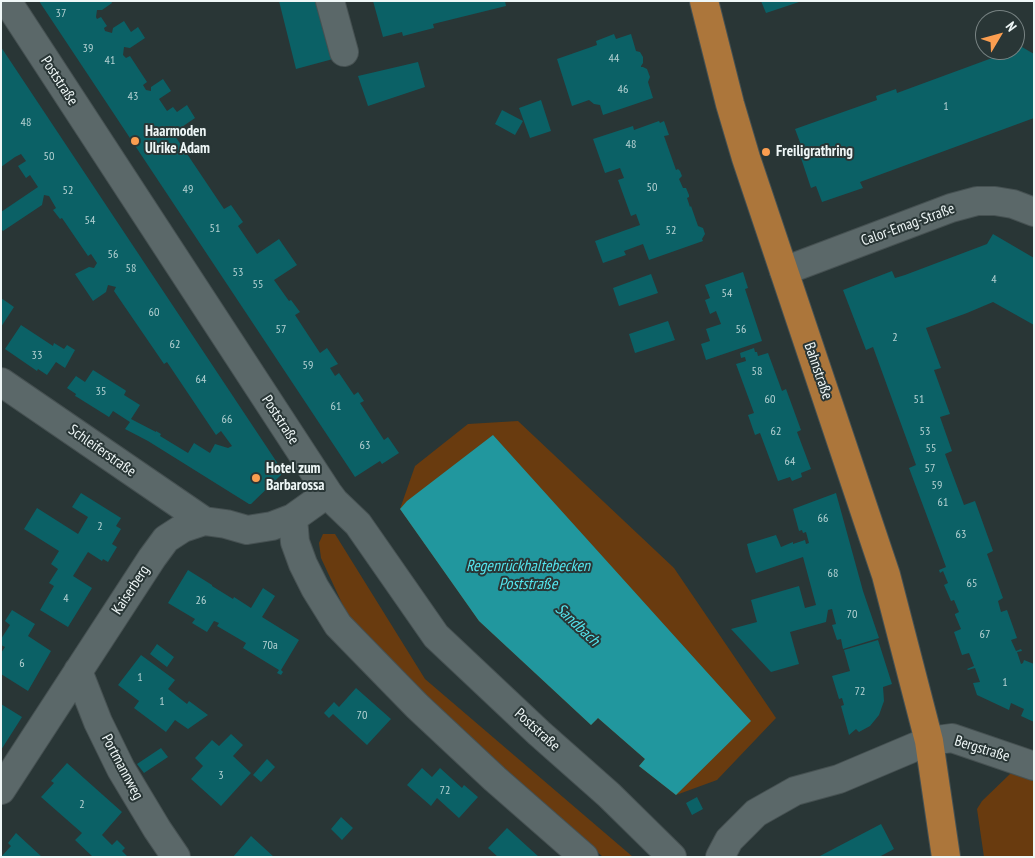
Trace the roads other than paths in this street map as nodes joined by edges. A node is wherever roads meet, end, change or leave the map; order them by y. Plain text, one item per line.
1 (7, 1) edge
2 (330, 1) edge
3 (704, 1) edge
4 (344, 52) dead end
5 (1034, 212) edge
6 (784, 271) junction
7 (1, 382) edge
8 (331, 497) junction
9 (293, 518) junction
10 (204, 521) junction
11 (78, 670) junction
12 (929, 741) junction
13 (1034, 766) edge
14 (1, 790) edge
15 (176, 857) edge
16 (584, 857) edge
17 (672, 857) edge
18 (720, 857) edge
19 (946, 857) edge

1 - 8 street, Poststraße
2 - 4 street
3 - 6 main road, Bahnstraße
5 - 6 street, Calor-Emag-Straße
6 - 12 main road, Bahnstraße
7 - 10 street, Schleiferstraße
8 - 9 street, Kaiserberg
8 - 17 street, Poststraße
9 - 10 street, Kaiserberg
9 - 16 street
10 - 11 street, Kaiserberg
11 - 14 street, Kaiserberg
11 - 15 street, Portmannweg
12 - 13 street, Bergstraße
12 - 18 street
12 - 19 main road, Bahnstraße

